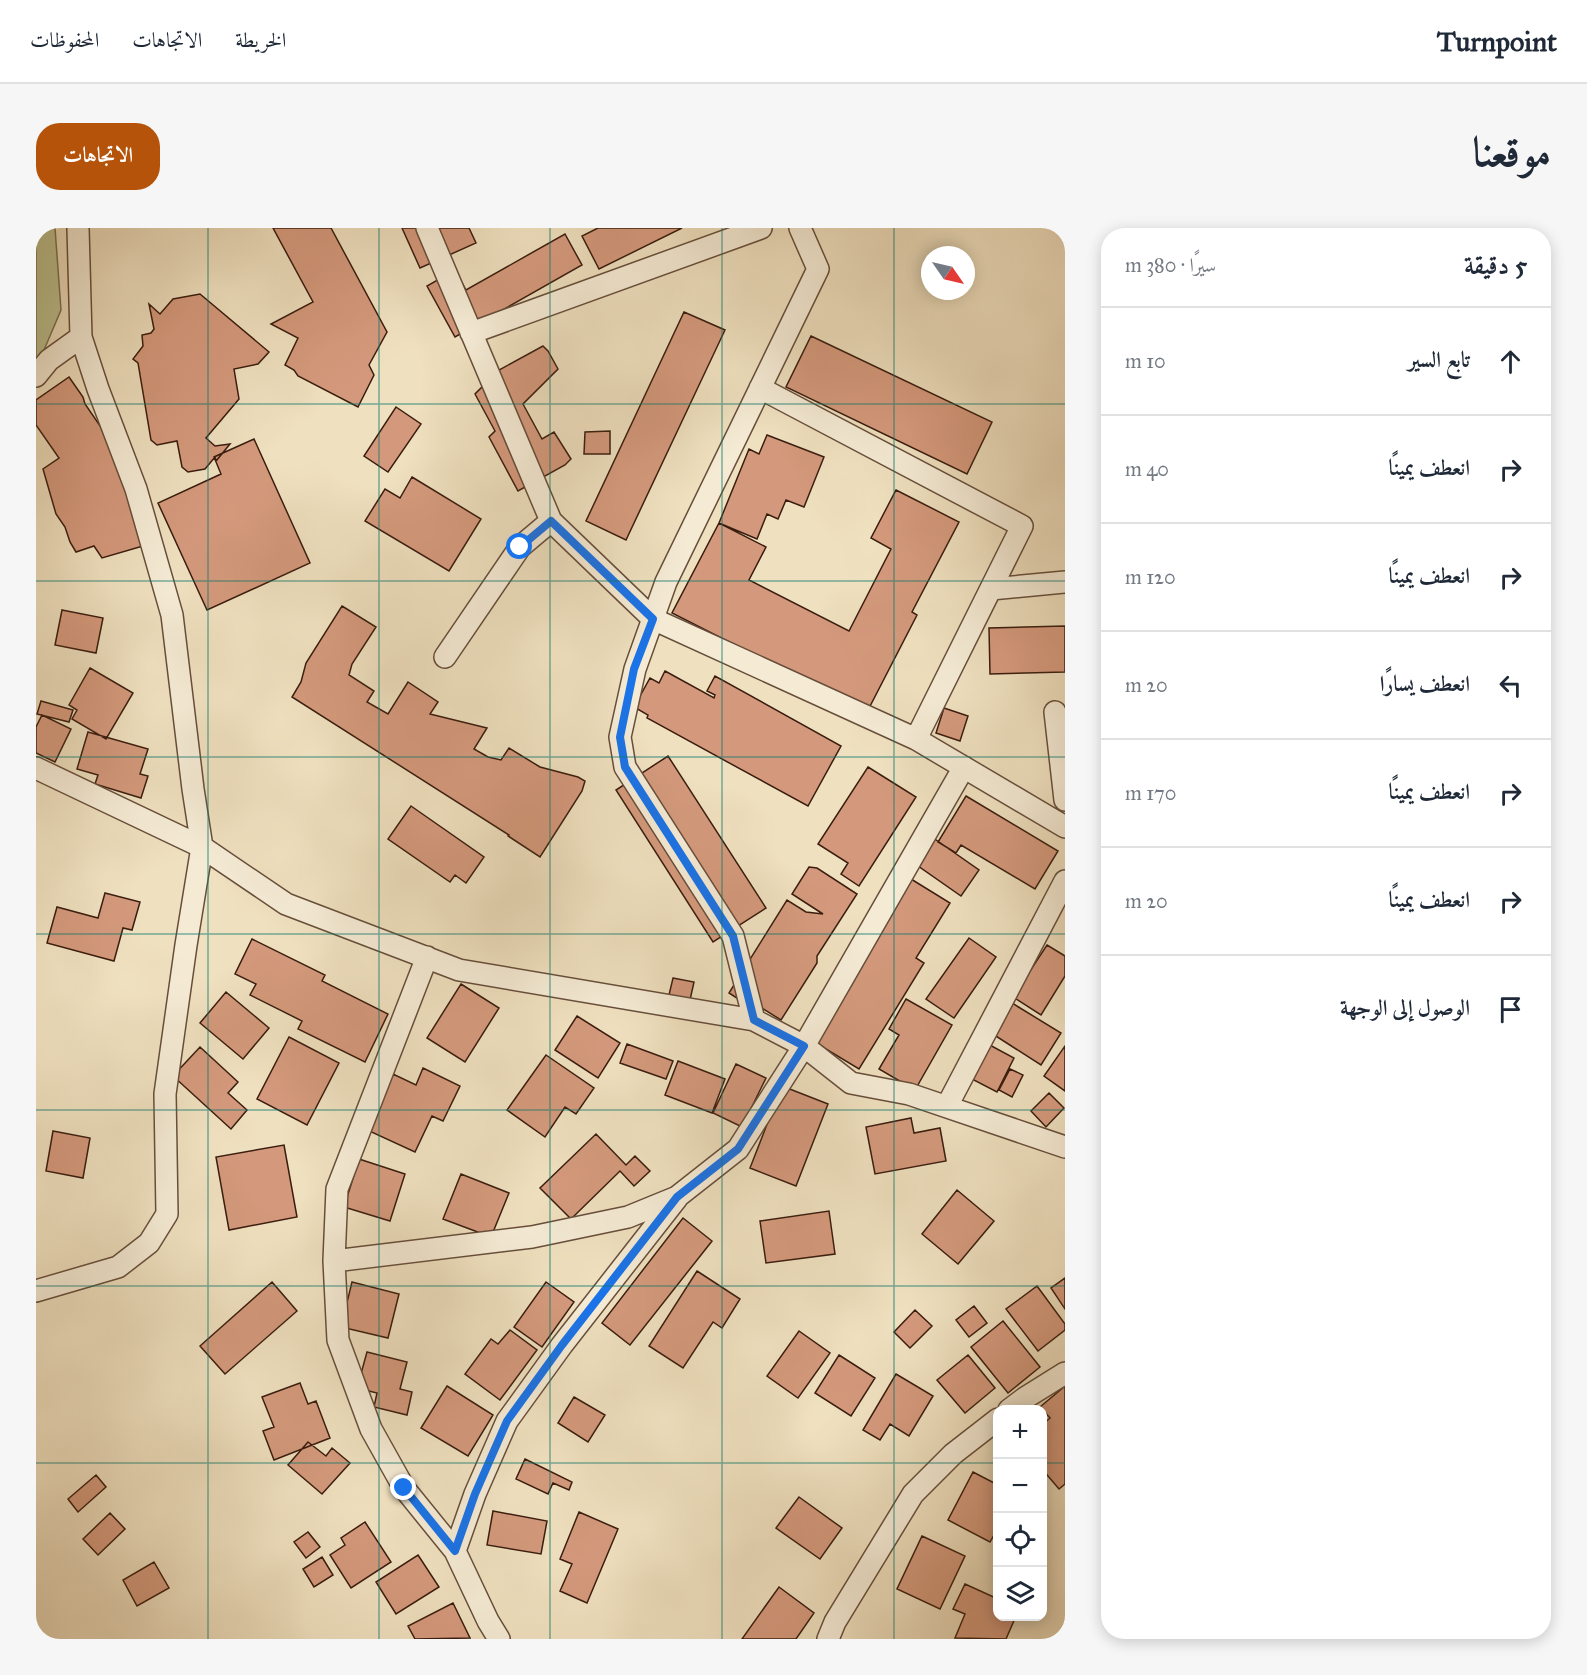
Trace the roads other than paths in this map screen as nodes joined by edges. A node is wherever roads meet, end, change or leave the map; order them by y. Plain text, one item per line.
1 (78, 228) edge
2 (427, 228) edge
3 (761, 228) edge
4 (800, 228) edge
5 (471, 333) junction
6 (81, 337) junction
7 (36, 376) edge
8 (760, 388) junction
9 (551, 521) junction
10 (1065, 582) edge
11 (991, 589) junction
12 (653, 619) junction
13 (445, 657) dead end
14 (1055, 712) dead end
15 (916, 739) junction
16 (964, 767) junction
17 (36, 768) edge
18 (1065, 800) edge
19 (1065, 827) edge
20 (202, 848) junction
21 (1065, 880) edge
22 (427, 957) junction
23 (754, 1020) junction
24 (804, 1046) junction
25 (947, 1106) junction
26 (1065, 1147) edge
27 (677, 1197) junction
28 (334, 1261) junction
29 (36, 1291) edge
30 (1065, 1373) edge
31 (1016, 1405) edge
32 (993, 1423) edge
33 (455, 1551) junction
34 (499, 1639) edge
35 (828, 1639) edge

1 - 6 street
2 - 5 street
3 - 5 street
4 - 8 street
5 - 9 street
6 - 7 street
6 - 20 street
8 - 11 street
8 - 12 street
9 - 12 street
9 - 13 street
10 - 11 street
11 - 15 street
12 - 15 street
12 - 23 street
14 - 18 street
15 - 16 street
16 - 19 street
16 - 24 street
17 - 20 street
20 - 22 street
20 - 29 street
21 - 25 street
22 - 23 street
22 - 28 street
23 - 24 street
24 - 25 street
24 - 27 street
25 - 26 street
27 - 28 street
27 - 33 street
28 - 33 street
30 - 31 street
32 - 35 street
33 - 34 street

